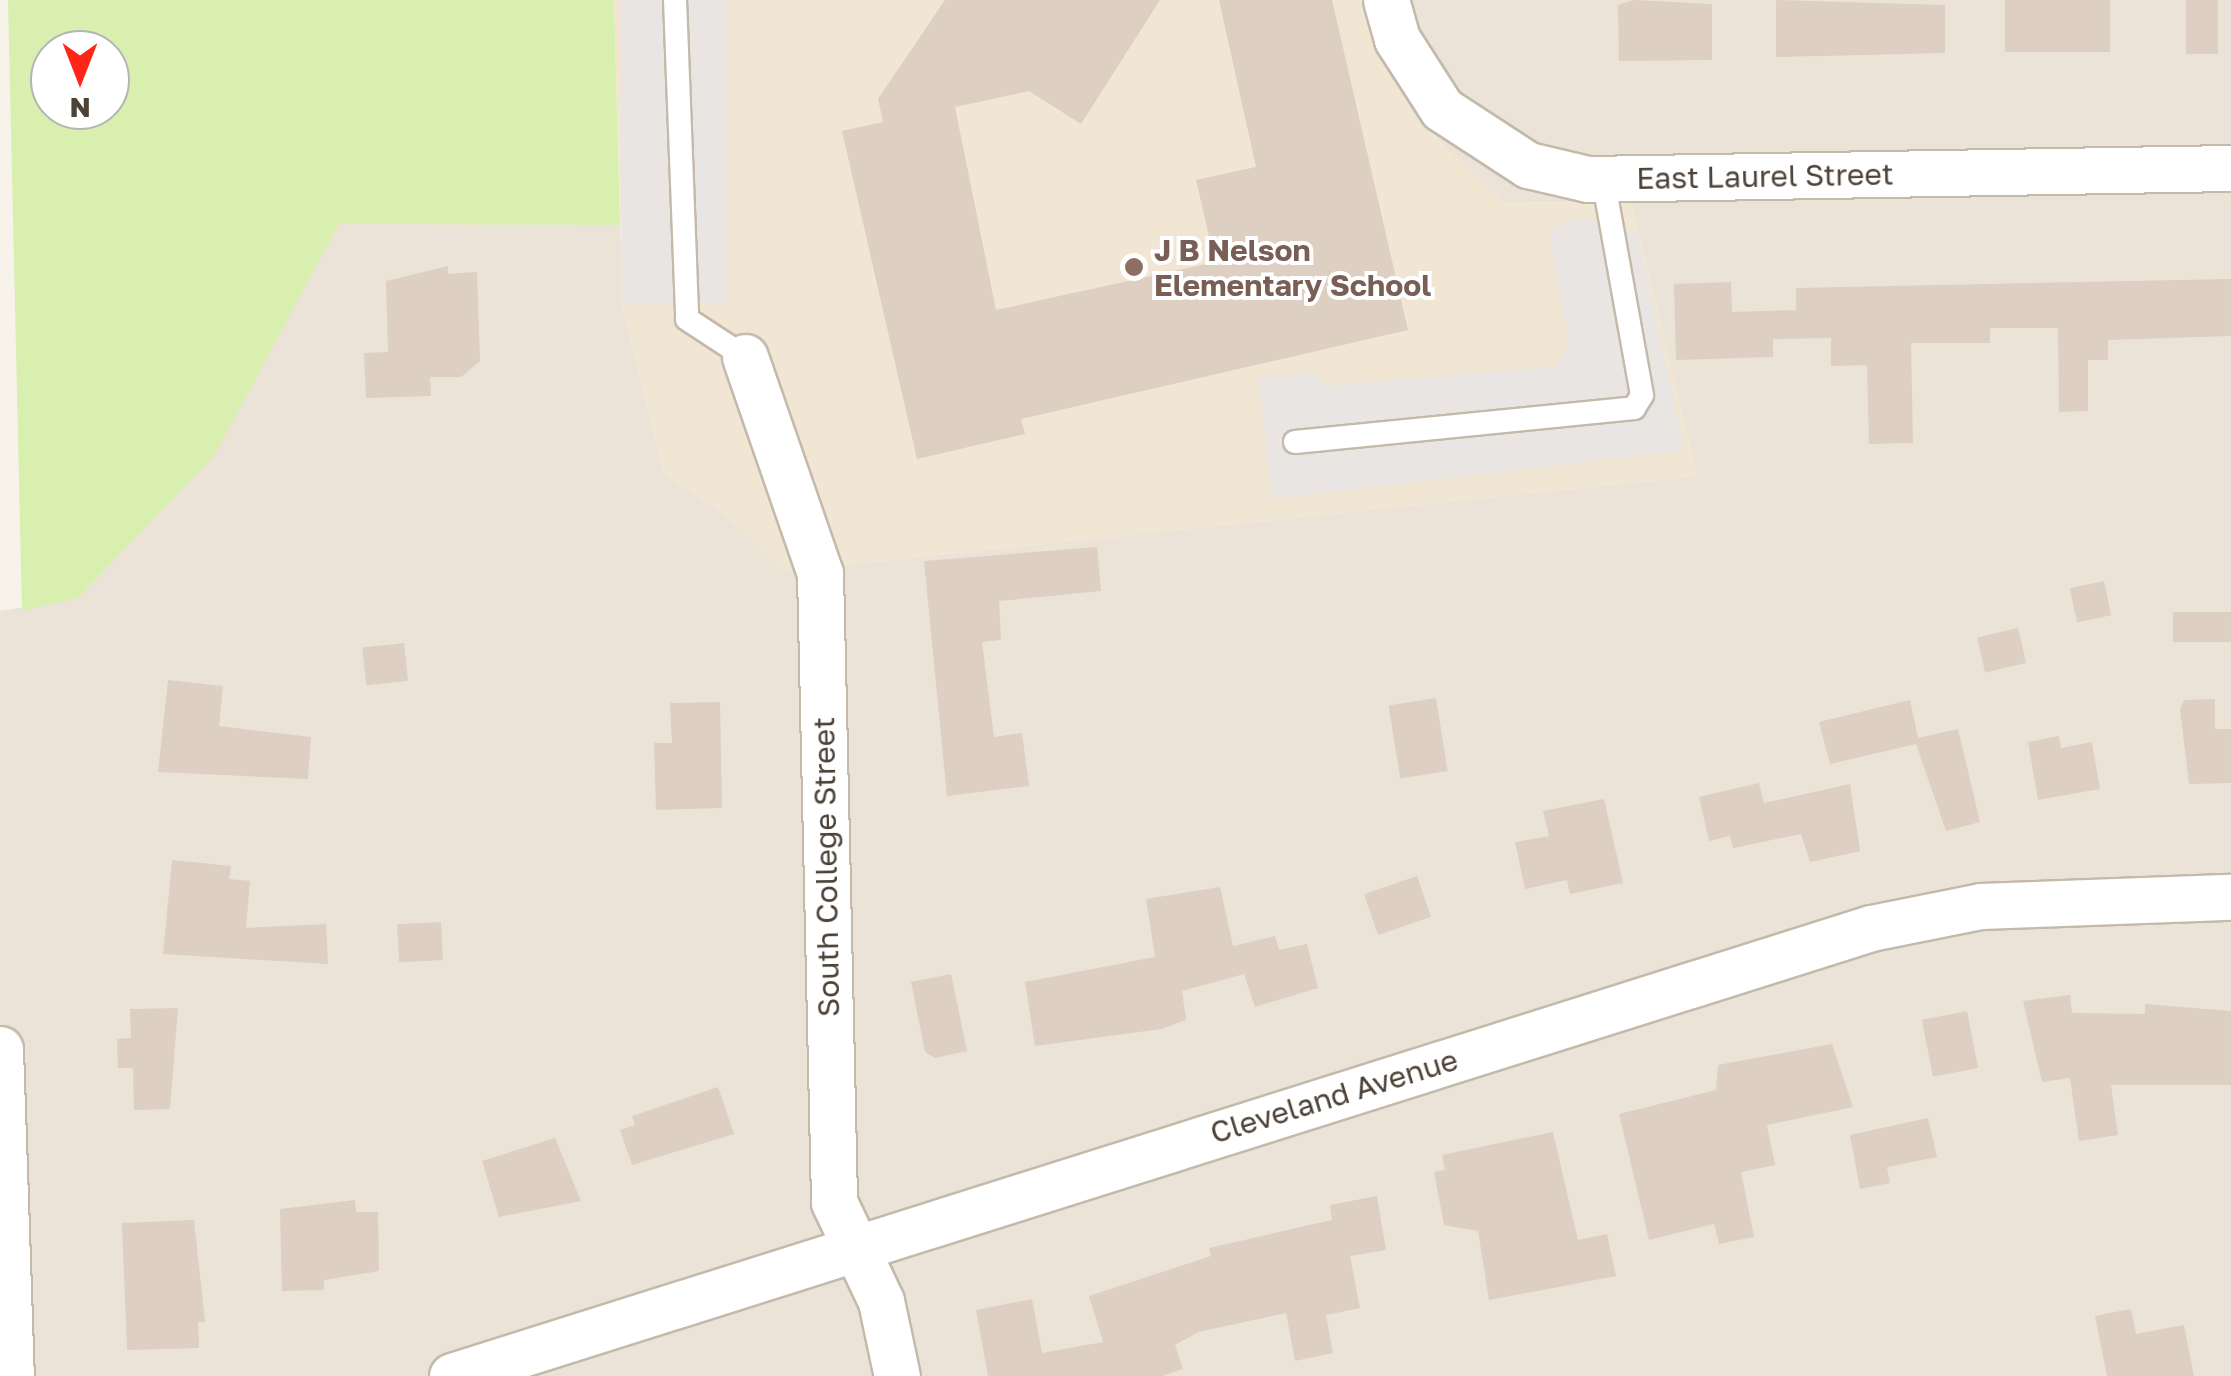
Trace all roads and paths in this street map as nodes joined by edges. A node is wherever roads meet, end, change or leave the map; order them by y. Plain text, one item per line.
1 (676, 0) edge
2 (1386, 0) edge
3 (2231, 168) edge
4 (1603, 179) junction
5 (745, 357) joint
6 (1295, 442) dead end
7 (2231, 897) edge
8 (0, 1049) edge
9 (858, 1244) junction
10 (12, 1376) edge
11 (452, 1376) edge
12 (896, 1376) edge

1 - 5 lane
2 - 4 street, East Laurel Street
3 - 4 street, East Laurel Street
4 - 6 lane
5 - 9 street, South College Street
7 - 9 street, Cleveland Avenue
8 - 10 street
9 - 11 street, Cleveland Avenue
9 - 12 street, South College Street

